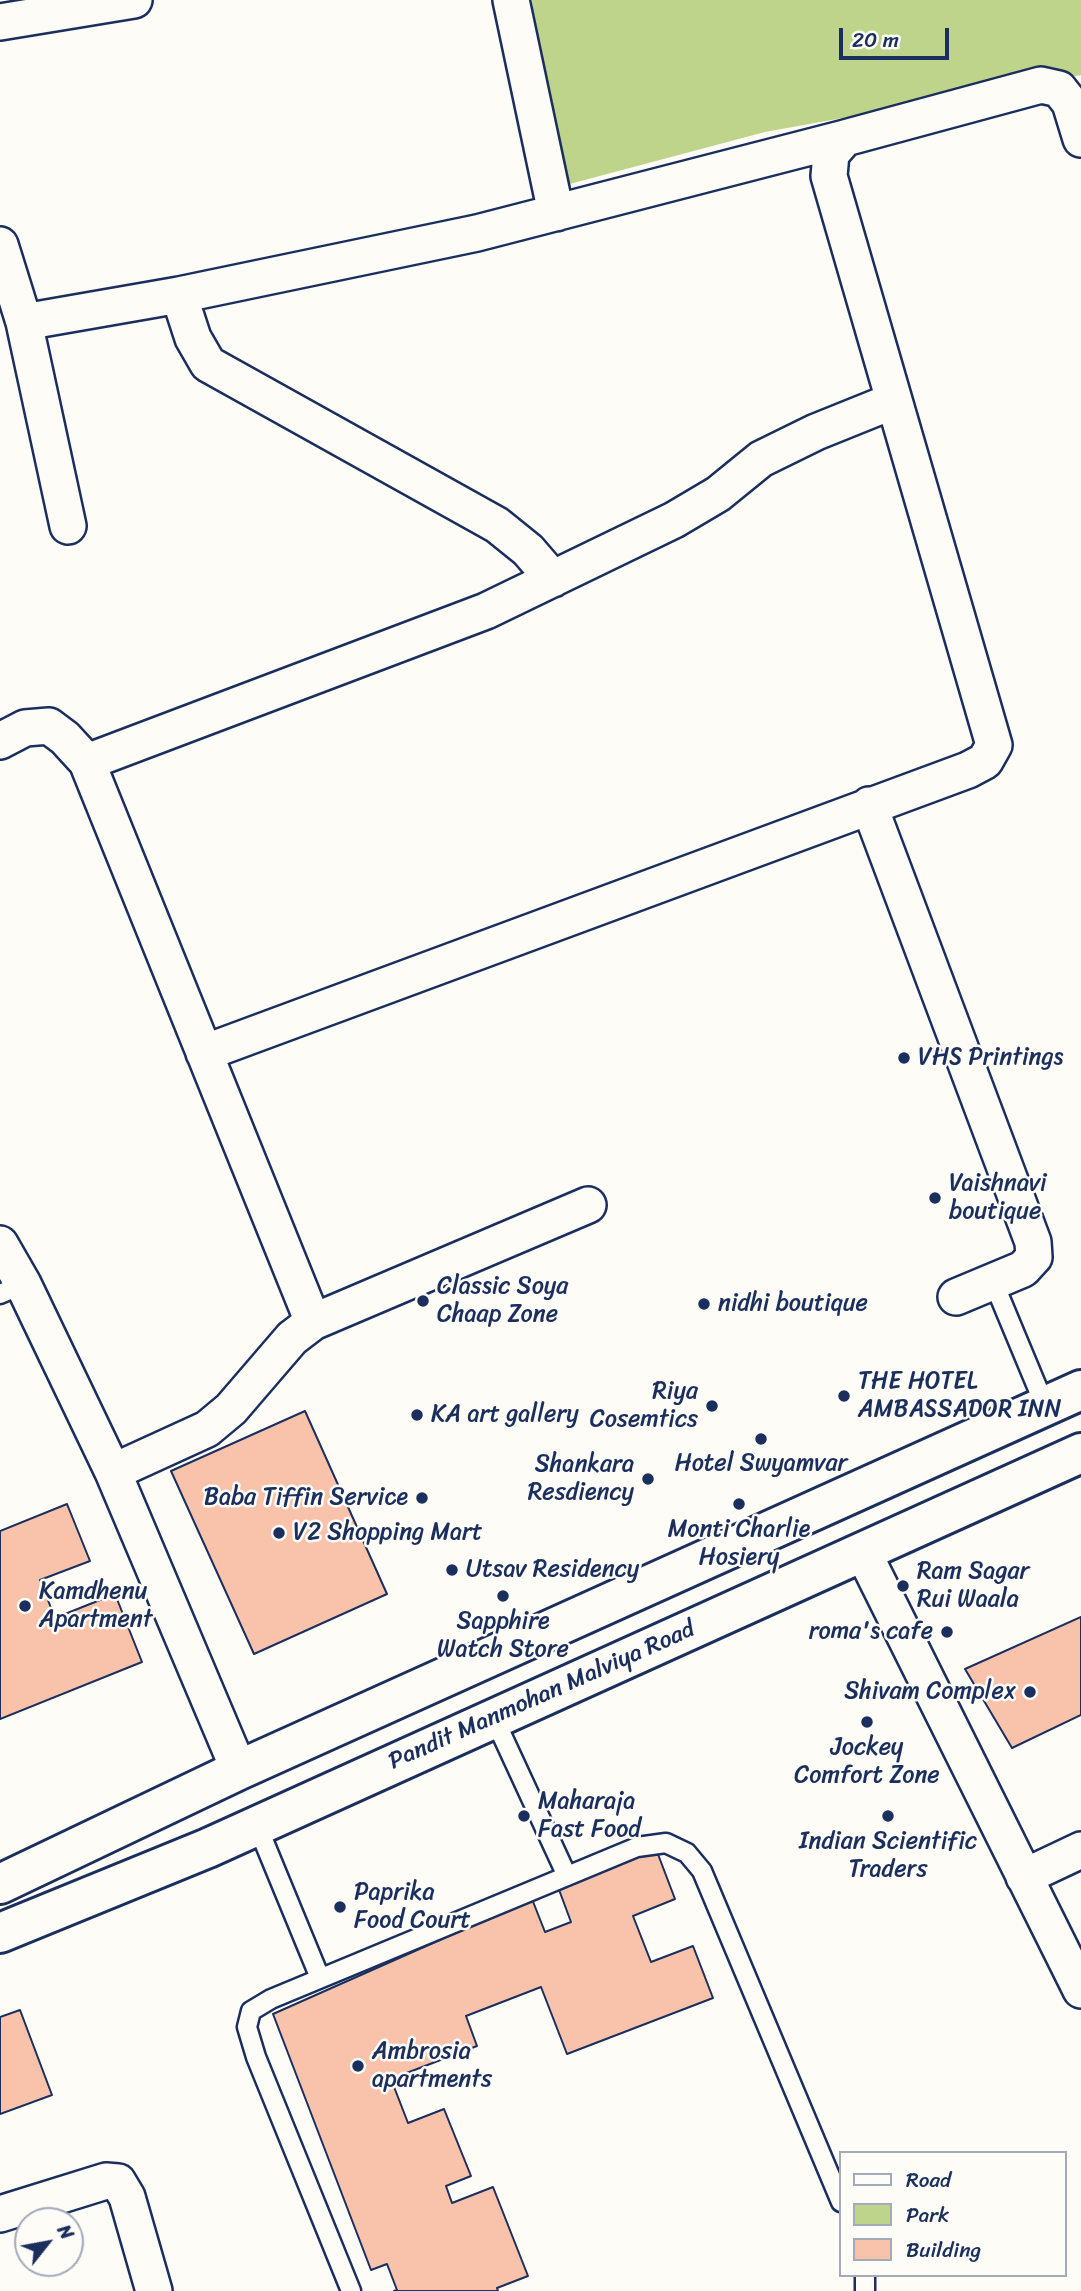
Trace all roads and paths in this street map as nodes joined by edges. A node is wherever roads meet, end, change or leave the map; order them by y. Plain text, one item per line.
1 (134, 0) edge
2 (511, 0) edge
3 (0, 22) edge
4 (1070, 88) edge
5 (845, 138) junction
6 (1081, 139) edge
7 (556, 213) junction
8 (0, 245) edge
9 (179, 295) junction
10 (24, 322) junction
11 (893, 401) junction
12 (68, 526) dead end
13 (553, 579) junction
14 (0, 741) edge
15 (87, 762) junction
16 (869, 805) junction
17 (204, 1054) junction
18 (588, 1205) dead end
19 (0, 1244) edge
20 (993, 1281) junction
21 (12, 1289) edge
22 (956, 1297) dead end
23 (313, 1322) junction
24 (1081, 1390) edge
25 (1045, 1406) junction
26 (1081, 1453) edge
27 (114, 1472) junction
28 (863, 1552) junction
29 (494, 1718) junction
30 (239, 1770) junction
31 (257, 1825) junction
32 (1081, 1850) edge
33 (567, 1876) junction
34 (1024, 1877) junction
35 (0, 1884) edge
36 (0, 1933) edge
37 (320, 1978) junction
38 (1081, 1990) edge
39 (839, 2197) edge
40 (0, 2214) edge
41 (154, 2291) edge
42 (351, 2291) edge

1 - 3 street
2 - 7 street
4 - 5 street
4 - 6 street
5 - 7 street
5 - 11 street
7 - 9 street
8 - 10 street
9 - 10 street
9 - 13 street
10 - 12 street
11 - 13 street
11 - 16 street
13 - 15 street
14 - 15 street
15 - 17 street
16 - 17 street
16 - 20 street
17 - 23 street
18 - 23 street
19 - 21 street
20 - 22 street
20 - 25 lane
21 - 27 street
23 - 27 street
24 - 25 main road
25 - 30 main road
26 - 28 main road, Pandit Manmohan Malviya Road
27 - 30 street
28 - 29 main road, Pandit Manmohan Malviya Road
28 - 34 street
29 - 31 main road, Pandit Manmohan Malviya Road
29 - 33 lane
30 - 35 main road
31 - 36 main road, Pandit Manmohan Malviya Road
31 - 37 lane
32 - 34 street
33 - 37 lane
33 - 39 lane
34 - 38 street
37 - 42 lane
40 - 41 street

